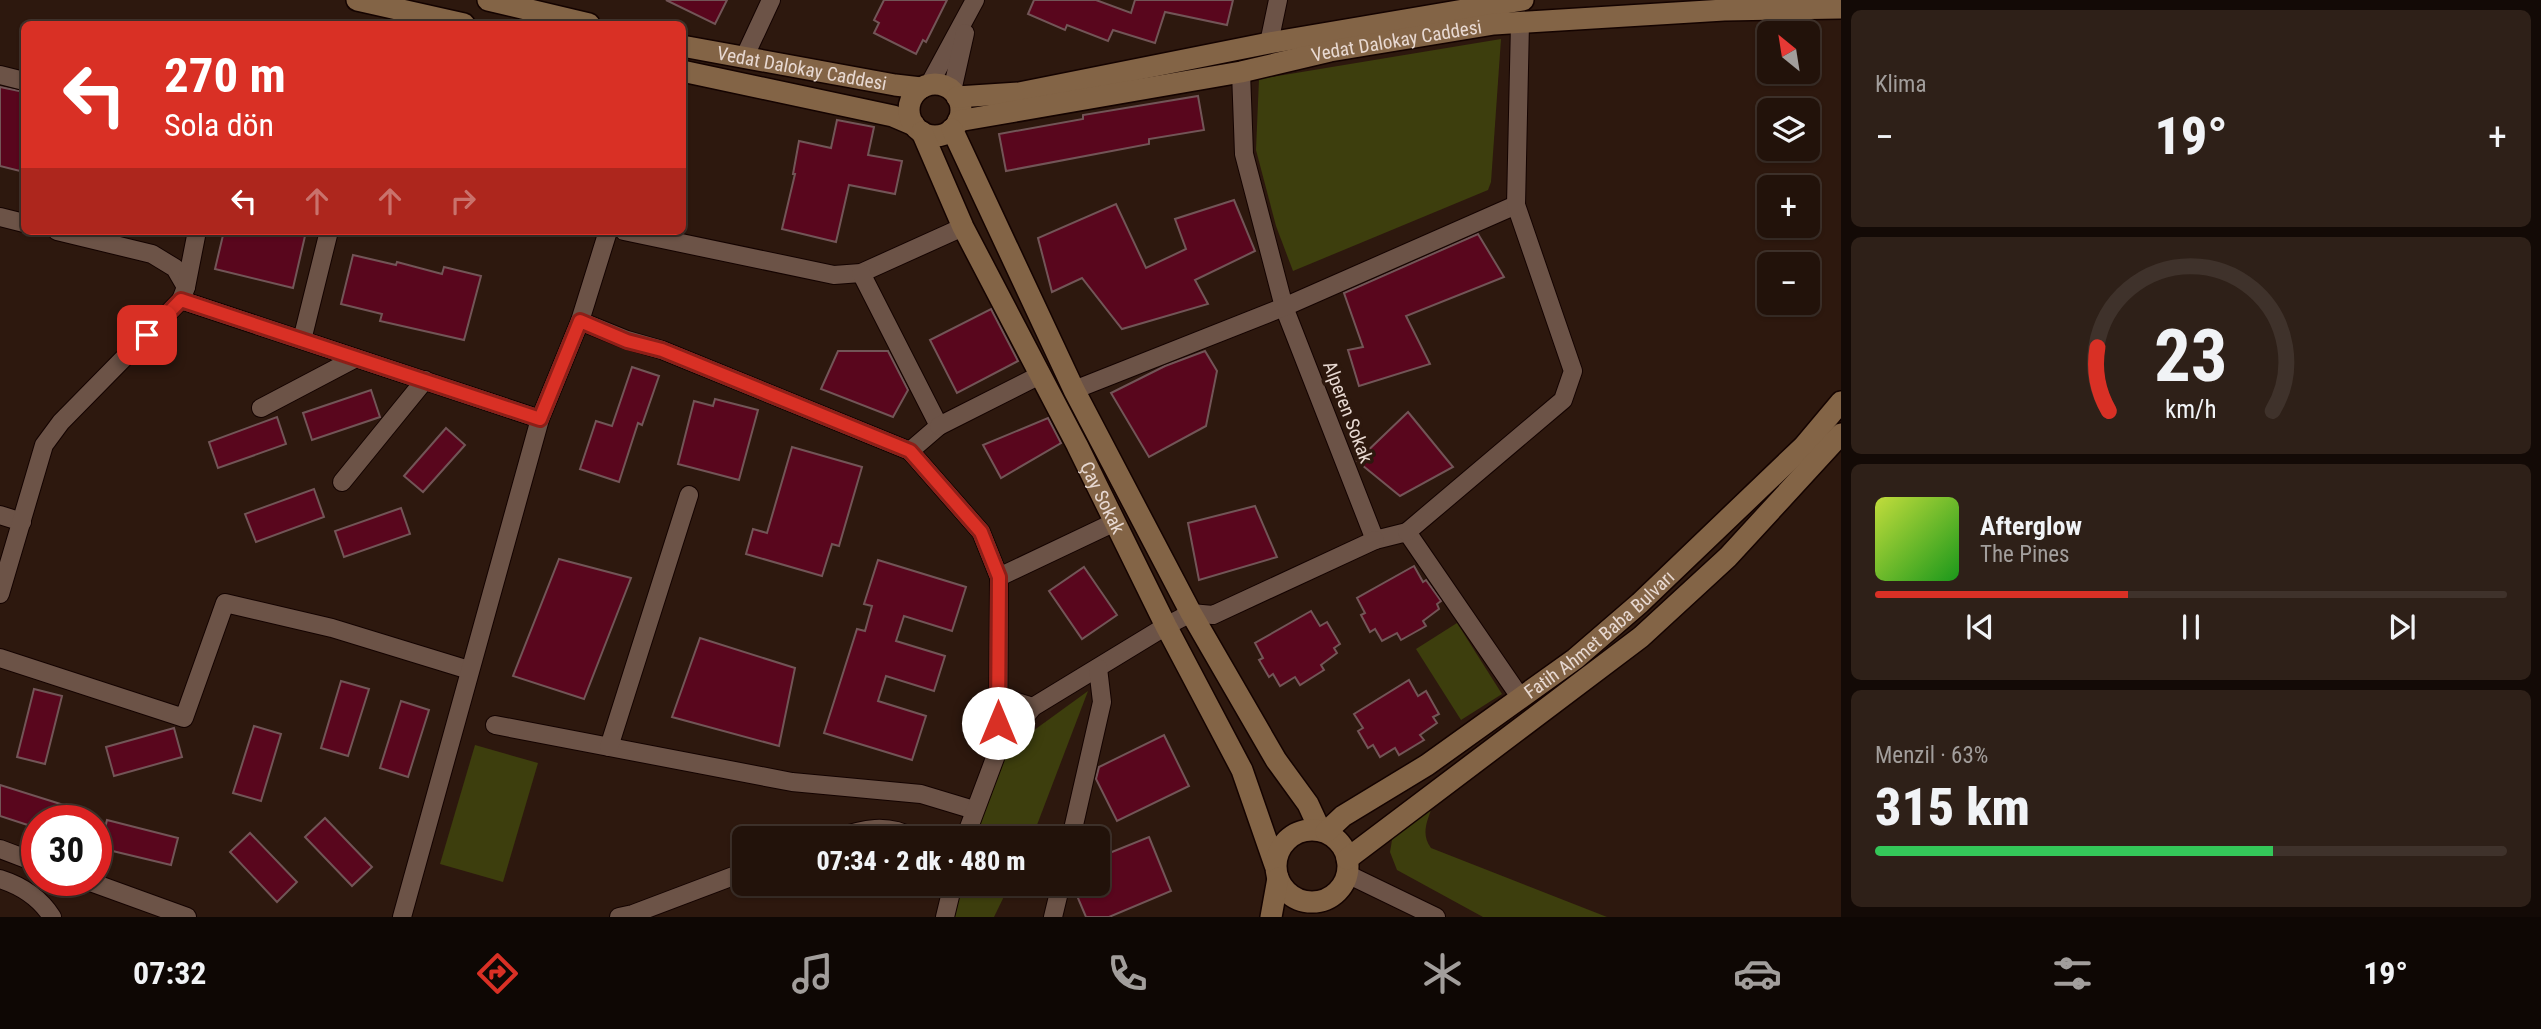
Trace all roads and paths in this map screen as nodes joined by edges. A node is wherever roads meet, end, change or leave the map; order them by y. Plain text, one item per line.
1 (357, 0) edge
2 (488, 0) edge
3 (771, 0) edge
4 (1278, 0) edge
5 (1516, 0) edge
6 (1522, 0) edge
7 (972, 6) edge
8 (1841, 8) edge
9 (451, 21) edge
10 (576, 21) edge
11 (1520, 23) junction
12 (1269, 43) junction
13 (686, 47) edge
14 (744, 58) junction
15 (686, 72) edge
16 (1241, 72) junction
17 (0, 75) edge
18 (21, 79) edge
19 (925, 86) junction
20 (955, 94) junction
21 (955, 125) junction
22 (918, 129) junction
23 (1516, 205) junction
24 (0, 217) edge
25 (21, 222) edge
26 (963, 227) junction
27 (74, 235) edge
28 (196, 235) edge
29 (328, 235) edge
30 (607, 235) edge
31 (643, 235) edge
32 (861, 273) junction
33 (184, 294) junction
34 (1284, 307) junction
35 (580, 321) junction
36 (302, 340) junction
37 (356, 358) junction
38 (1040, 375) junction
39 (425, 380) junction
40 (1074, 390) junction
41 (1841, 402) edge
42 (261, 408) dead end
43 (540, 419) junction
44 (939, 426) junction
45 (1841, 434) edge
46 (910, 451) junction
47 (342, 482) dead end
48 (689, 495) dead end
49 (0, 515) edge
50 (22, 522) junction
51 (1115, 522) junction
52 (1407, 532) junction
53 (1375, 540) junction
54 (999, 577) junction
55 (0, 594) edge
56 (1191, 613) junction
57 (1166, 626) junction
58 (0, 658) edge
59 (1098, 668) junction
60 (470, 670) junction
61 (998, 696) junction
62 (1520, 697) junction
63 (1033, 707) junction
64 (495, 725) dead end
65 (609, 747) junction
66 (998, 750) junction
67 (974, 810) junction
68 (969, 826) edge
69 (1074, 826) edge
70 (1323, 831) junction
71 (0, 849) edge
72 (21, 857) edge
73 (1276, 872) junction
74 (1344, 875) junction
75 (732, 877) edge
76 (0, 879) edge
77 (112, 890) edge
78 (950, 896) edge
79 (1058, 896) edge
80 (52, 917) edge
81 (187, 917) edge
82 (402, 917) edge
83 (619, 917) edge
84 (945, 917) edge
85 (1053, 917) edge
86 (1271, 917) edge
87 (1328, 917) edge
88 (1436, 917) edge

1 - 9 main road
2 - 10 main road
3 - 14 street
4 - 12 street
5 - 6 main road, Vedat Dalokay Caddesi
5 - 12 main road, Vedat Dalokay Caddesi
7 - 19 street
7 - 20 street
8 - 11 main road, Vedat Dalokay Caddesi
11 - 16 main road, Vedat Dalokay Caddesi
11 - 23 street
12 - 20 main road, Vedat Dalokay Caddesi
13 - 14 main road, Vedat Dalokay Caddesi
14 - 19 main road, Vedat Dalokay Caddesi
15 - 22 main road
16 - 21 main road, Vedat Dalokay Caddesi
16 - 34 street, Alperen Sokak
17 - 18 street
19 - 20 main road
19 - 22 main road
20 - 21 main road
21 - 22 main road
21 - 40 main road, Çay Sokak
22 - 26 main road, Çay Sokak
23 - 34 street
23 - 52 street
24 - 25 street
26 - 32 street
26 - 38 main road, Çay Sokak
27 - 33 street
28 - 33 street
29 - 36 street
30 - 35 street
31 - 32 street
32 - 44 street
33 - 36 street
33 - 50 street
34 - 40 street
34 - 53 street, Alperen Sokak
35 - 43 street
35 - 46 street
36 - 37 street
37 - 39 street
37 - 42 street
38 - 44 street
38 - 51 main road, Çay Sokak
39 - 43 street
39 - 47 street
40 - 56 main road, Çay Sokak
41 - 62 main road, Fatih Ahmet Baba Bulvarı
43 - 60 street
44 - 46 street
45 - 74 main road, Fatih Ahmet Baba Bulvarı
46 - 54 street
48 - 65 street
49 - 50 street
50 - 55 street
51 - 54 street
51 - 57 main road, Çay Sokak
52 - 53 street
52 - 62 street
53 - 56 street
54 - 61 street
56 - 57 street
56 - 70 main road, Çay Sokak
57 - 59 street
57 - 73 main road, Çay Sokak
58 - 60 street
59 - 63 street
59 - 69 street
60 - 82 street
61 - 63 street
61 - 66 street
62 - 70 main road, Fatih Ahmet Baba Bulvarı
63 - 66 street
64 - 65 street
65 - 67 street
66 - 67 street
67 - 68 street
70 - 73 main road
70 - 74 main road
71 - 72 street
73 - 74 main road
73 - 86 main road
74 - 87 main road
74 - 88 street
75 - 83 street
76 - 80 street
77 - 81 street
78 - 84 street
79 - 85 street

